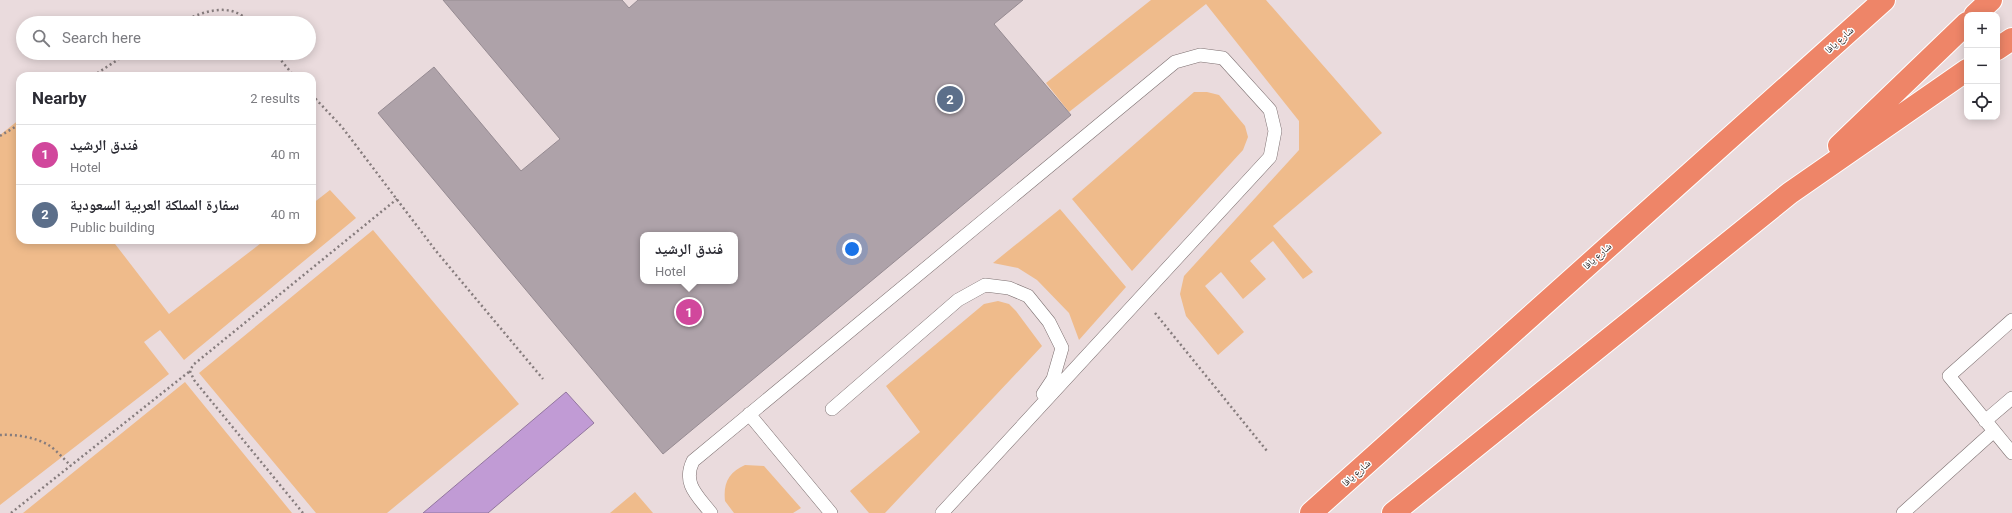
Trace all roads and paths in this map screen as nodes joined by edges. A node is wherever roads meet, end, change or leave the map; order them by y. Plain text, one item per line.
1 (1884, 0) edge
2 (1991, 0) edge
3 (1978, 12) edge
4 (196, 16) edge
5 (244, 16) edge
6 (1964, 26) edge
7 (2012, 39) edge
8 (1998, 48) edge
9 (117, 60) edge
10 (281, 60) edge
11 (99, 72) edge
12 (291, 72) edge
13 (1964, 72) edge
14 (316, 99) edge
15 (16, 126) edge
16 (0, 136) edge
17 (1790, 193) junction
18 (397, 200) junction
19 (1142, 297) junction
20 (2012, 320) edge
21 (190, 371) junction
22 (543, 379) dead end
23 (2012, 398) edge
24 (832, 409) dead end
25 (749, 414) junction
26 (1985, 421) junction
27 (1994, 431) junction
28 (0, 435) edge
29 (1013, 436) junction
30 (1267, 451) dead end
31 (2012, 453) edge
32 (71, 466) junction
33 (11, 513) edge
34 (303, 513) edge
35 (711, 513) edge
36 (831, 513) edge
37 (942, 513) edge
38 (1311, 513) edge
39 (1393, 513) edge
40 (1903, 513) edge

1 - 38 highway, شارع يافا
2 - 3 highway
4 - 5 path
6 - 17 highway
7 - 8 highway
9 - 11 path
10 - 12 path
13 - 17 highway
14 - 18 path
15 - 16 path
17 - 39 highway
18 - 21 path
18 - 22 path
19 - 25 lane
19 - 29 lane
19 - 30 path
20 - 26 lane
21 - 32 path
21 - 34 path
23 - 26 lane
24 - 29 lane
25 - 35 lane
25 - 36 lane
26 - 27 lane
27 - 31 lane
27 - 40 lane
28 - 32 path
29 - 37 lane
32 - 33 path

